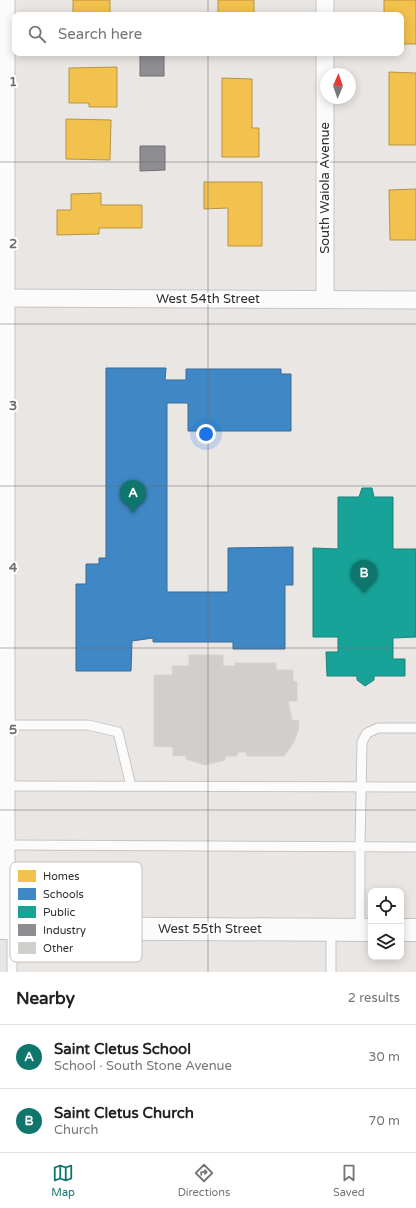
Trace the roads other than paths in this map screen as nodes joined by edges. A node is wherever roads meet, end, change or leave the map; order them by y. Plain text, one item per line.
1 (6, 0) edge
2 (325, 0) edge
3 (325, 12) edge
4 (325, 56) edge
5 (3, 298) edge
6 (325, 299) junction
7 (416, 300) edge
8 (6, 725) junction
9 (416, 728) edge
10 (6, 786) junction
11 (131, 786) junction
12 (361, 787) junction
13 (416, 787) edge
14 (6, 845) junction
15 (360, 847) junction
16 (416, 847) edge
17 (6, 928) edge
18 (142, 929) edge
19 (331, 930) junction
20 (366, 930) edge
21 (404, 930) edge
22 (416, 930) edge
23 (10, 957) edge
24 (11, 962) edge
25 (12, 972) edge
26 (331, 972) edge

1 - 5 street
2 - 3 street
4 - 6 street, South Waiola Avenue
5 - 6 street, West 54th Street
5 - 8 street
6 - 7 street, West 54th Street
8 - 10 street
8 - 11 lane
9 - 12 lane
10 - 11 lane
10 - 14 street
11 - 12 lane
12 - 13 lane
12 - 15 lane
14 - 15 lane
14 - 17 street
15 - 16 lane
15 - 20 lane
17 - 23 lane
18 - 19 main road, West 55th Street
19 - 20 main road, West 55th Street
19 - 26 lane
21 - 22 main road
24 - 25 lane

